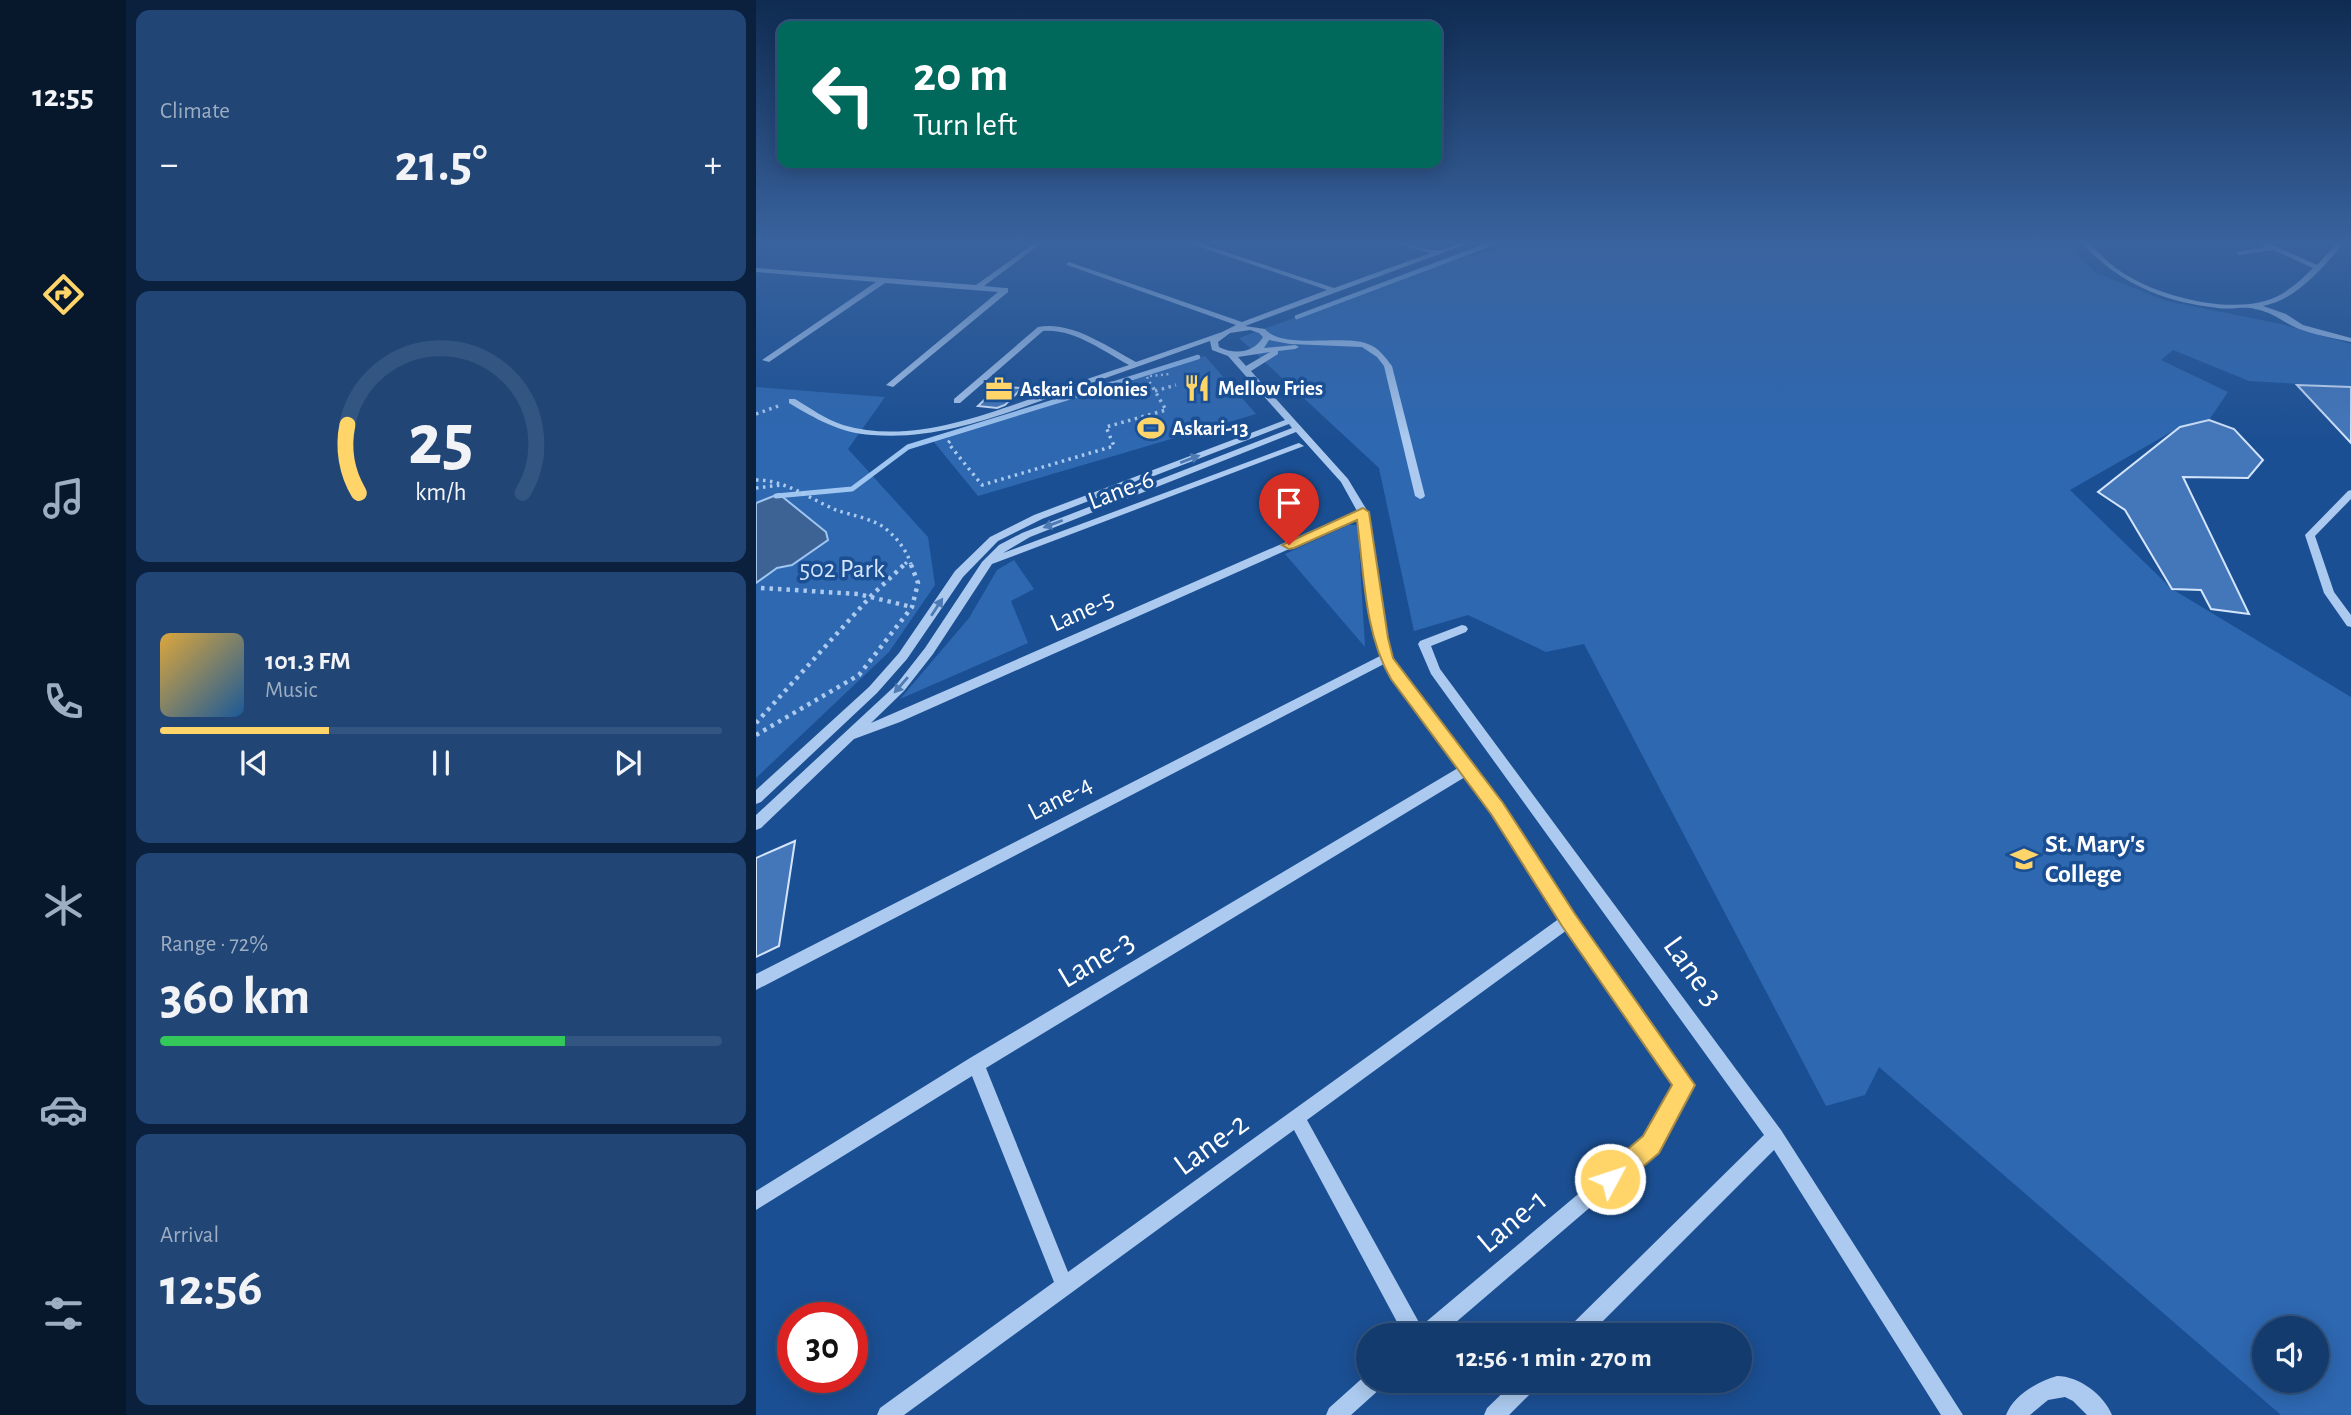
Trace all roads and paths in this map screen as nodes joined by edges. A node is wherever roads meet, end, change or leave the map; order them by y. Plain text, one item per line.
1 (843, 308) edge
2 (983, 308) edge
3 (1195, 308) edge
4 (1285, 308) joint
5 (2261, 308) edge
6 (1241, 324) junction
7 (1225, 333) junction
8 (1267, 336) junction
9 (2351, 340) edge
10 (1309, 344) junction
11 (1213, 345) junction
12 (1285, 348) junction
13 (1253, 351) junction
14 (1231, 354) junction
15 (1160, 358) junction
16 (766, 360) dead end
17 (1136, 365) junction
18 (1245, 370) junction
19 (1170, 373) dead end
20 (890, 385) dead end
21 (1176, 385) dead end
22 (1155, 391) junction
23 (792, 401) dead end
24 (957, 401) dead end
25 (1296, 424) junction
26 (953, 437) dead end
27 (1299, 446) dead end
28 (756, 480) edge
29 (782, 485) junction
30 (756, 488) edge
31 (2351, 493) edge
32 (1420, 496) dead end
33 (1363, 512) junction
34 (909, 560) junction
35 (986, 564) junction
36 (959, 573) junction
37 (761, 588) dead end
38 (872, 596) junction
39 (912, 607) junction
40 (2351, 623) edge
41 (1462, 629) dead end
42 (1386, 658) junction
43 (756, 723) edge
44 (756, 735) edge
45 (850, 736) junction
46 (817, 742) junction
47 (1467, 769) junction
48 (756, 798) edge
49 (756, 824) edge
50 (1569, 920) junction
51 (756, 982) edge
52 (976, 1064) junction
53 (1297, 1119) junction
54 (1775, 1136) junction
55 (756, 1201) edge
56 (1065, 1287) junction
57 (1408, 1323) edge
58 (1440, 1323) edge
59 (1587, 1323) edge
60 (1361, 1393) edge
61 (1517, 1393) edge
62 (887, 1415) edge
63 (1336, 1415) edge
64 (1494, 1415) edge
65 (1952, 1415) edge
66 (2016, 1415) edge
67 (2102, 1415) edge

1 - 16 street
2 - 20 street
3 - 6 street
4 - 6 street
4 - 8 street
5 - 9 street
6 - 7 street
7 - 8 street
7 - 11 street
7 - 15 street
8 - 10 street
8 - 13 street
10 - 12 street
10 - 32 street
11 - 14 street
11 - 15 street
12 - 13 street
12 - 18 street
13 - 14 street
14 - 18 street
15 - 17 street
17 - 23 street
17 - 24 street
18 - 25 street
19 - 22 path
21 - 22 path
22 - 26 path
25 - 33 street
25 -> 35 street
36 -> 25 street
27 - 35 street, Lane-6
28 - 29 path
29 - 30 path
29 - 34 path
31 - 40 street
33 - 42 street
33 - 45 street, Lane-5
34 - 38 path
34 - 39 path
35 - 36 street, Lane-6
35 -> 45 street
46 -> 36 street
37 - 38 path
38 - 39 path
38 - 43 path
39 - 44 path
41 - 54 street, Lane 3
42 - 47 street
42 - 51 street, Lane-4
45 - 46 street, Lane-5
45 - 49 street
46 - 48 street
47 - 50 street
47 - 52 street, Lane-3
50 - 53 street, Lane-2
50 - 58 street, Lane-1
52 - 55 street, Lane-3
52 - 56 street
53 - 56 street, Lane-2
53 - 57 street
54 - 59 street
54 - 65 street
56 - 62 street, Lane-2
60 - 63 street
61 - 64 street
66 - 67 street

